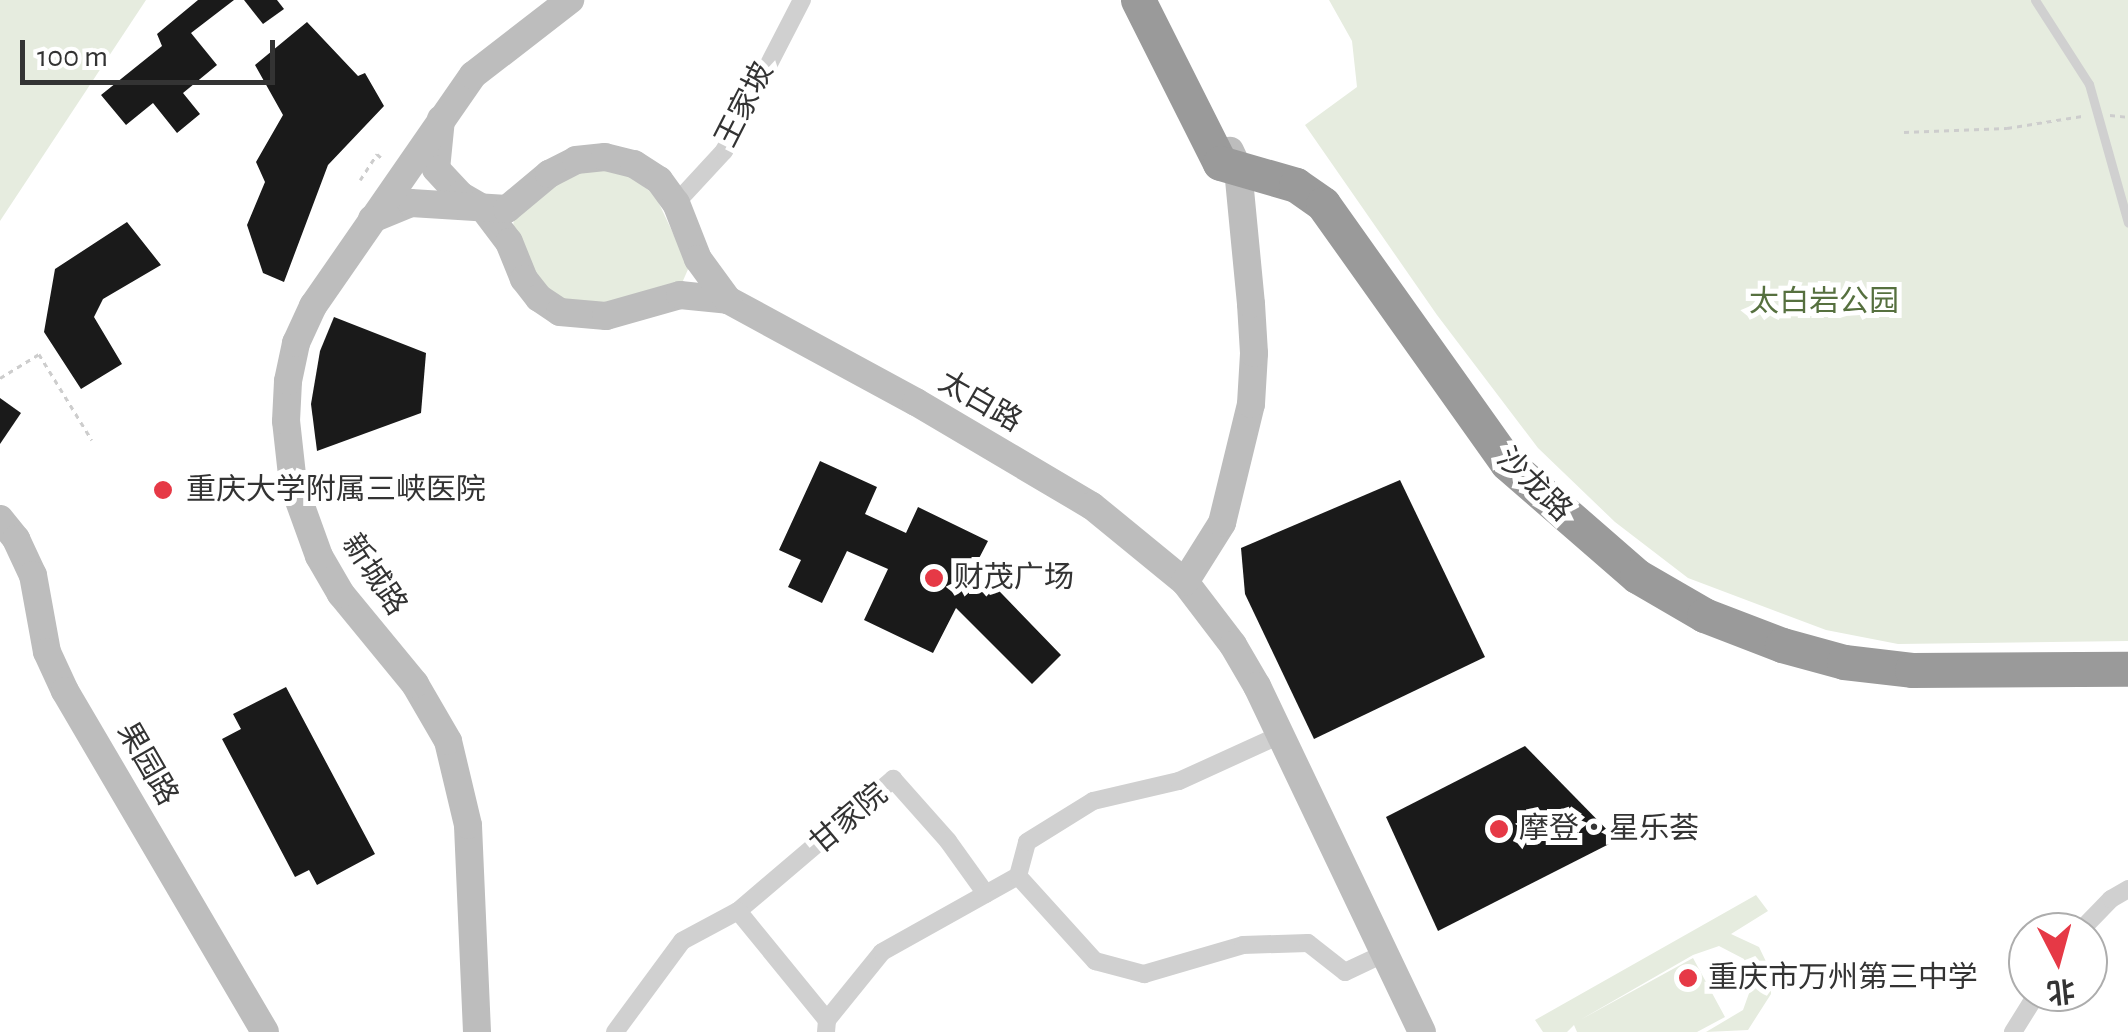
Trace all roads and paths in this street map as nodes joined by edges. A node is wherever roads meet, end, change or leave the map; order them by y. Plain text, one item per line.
1 (570, 0) edge
2 (802, 0) edge
3 (1138, 0) edge
4 (1154, 0) edge
5 (2034, 0) edge
6 (2098, 113) junction
7 (2128, 117) edge
8 (441, 119) junction
9 (1904, 132) dead end
10 (1228, 158) junction
11 (384, 160) dead end
12 (360, 180) dead end
13 (1309, 192) junction
14 (676, 203) junction
15 (484, 209) junction
16 (1242, 214) junction
17 (367, 223) junction
18 (2128, 223) edge
19 (728, 300) junction
20 (0, 378) edge
21 (92, 440) dead end
22 (0, 519) edge
23 (1185, 582) junction
24 (2128, 652) edge
25 (2128, 669) edge
26 (1280, 735) junction
27 (1018, 876) junction
28 (2128, 889) edge
29 (986, 894) junction
30 (738, 911) junction
31 (2098, 912) edge
32 (1383, 954) junction
33 (826, 1026) edge
34 (265, 1032) edge
35 (477, 1032) edge
36 (615, 1032) edge
37 (1422, 1032) edge

1 - 8 main road, 新城路
2 - 14 street, 王家坡
3 - 10 highway
4 - 10 highway
5 - 6 lane
6 - 7 path
6 - 9 path
6 - 18 lane
8 - 15 main road, 太白路
8 - 17 main road, 新城路
10 - 13 highway, 沙龙路
10 - 16 main road
10 - 24 highway, 沙龙路
11 - 12 path
13 - 16 main road
13 - 25 highway, 沙龙路
14 - 15 main road, 太白路
14 - 19 main road, 太白路
15 - 17 main road, 太白路
15 - 19 main road, 太白路
16 - 23 main road
17 - 35 main road, 新城路
19 - 23 main road, 太白路
20 - 21 path
22 - 34 main road, 果园路
23 - 26 main road, 太白路
26 - 27 street
26 - 32 main road, 太白路
27 - 29 street
27 - 32 street
28 - 31 street
29 - 30 street, 甘家院
29 - 33 street
30 - 33 street
30 - 36 street, 甘家院
32 - 37 main road, 太白路

